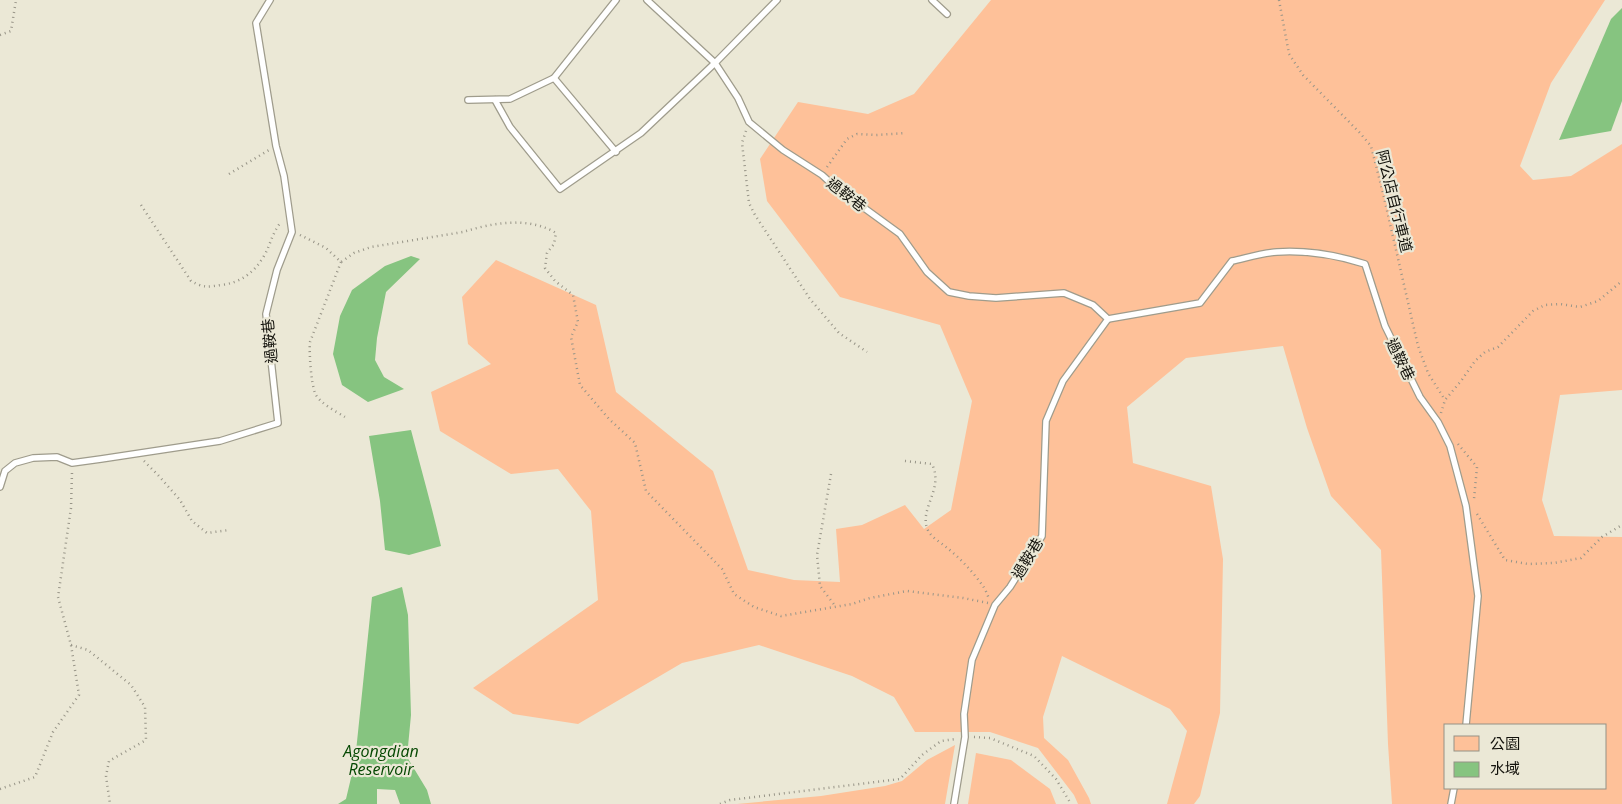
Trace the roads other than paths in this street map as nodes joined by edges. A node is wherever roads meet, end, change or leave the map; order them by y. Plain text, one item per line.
1 (270, 0) edge
2 (616, 0) edge
3 (647, 0) edge
4 (776, 0) edge
5 (932, 0) edge
6 (947, 14) dead end
7 (715, 63) junction
8 (554, 78) junction
9 (468, 100) dead end
10 (495, 100) junction
11 (616, 152) junction
12 (1108, 319) junction
13 (0, 487) edge
14 (1466, 724) edge
15 (1454, 789) edge
16 (954, 804) edge
17 (1451, 804) edge

1 - 13 lane, 過鞍巷
2 - 8 lane
3 - 7 lane, 過鞍巷
4 - 7 lane
5 - 6 lane
7 - 11 lane
7 - 12 lane, 過鞍巷
8 - 10 lane
8 - 11 lane
9 - 10 lane
10 - 11 lane
12 - 14 lane, 過鞍巷
12 - 16 lane, 過鞍巷
15 - 17 lane

